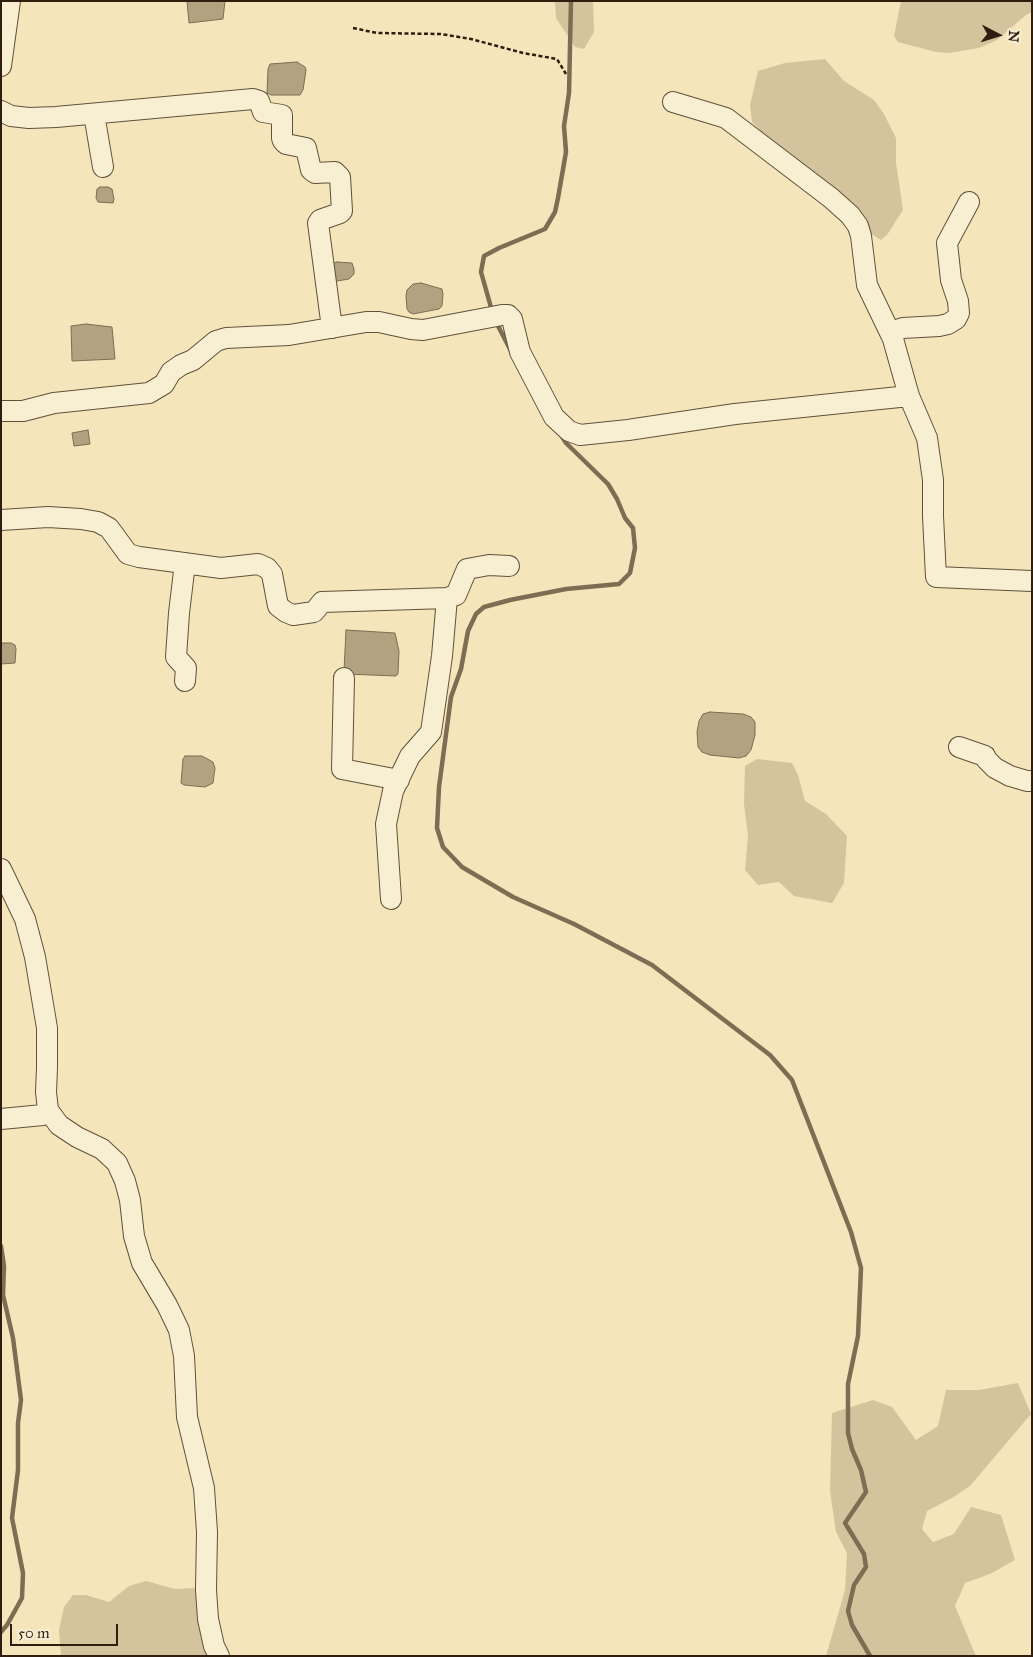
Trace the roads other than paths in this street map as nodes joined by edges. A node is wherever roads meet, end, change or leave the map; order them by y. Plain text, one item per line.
1 (10, 1) edge
2 (1, 66) edge
3 (673, 102) dead end
4 (1, 111) edge
5 (94, 114) junction
6 (103, 167) dead end
7 (969, 202) dead end
8 (332, 328) junction
9 (890, 332) junction
10 (909, 396) junction
11 (1, 412) edge
12 (1, 520) edge
13 (185, 563) junction
14 (509, 566) dead end
15 (1032, 581) edge
16 (447, 598) junction
17 (344, 678) dead end
18 (185, 681) dead end
19 (959, 747) dead end
20 (399, 780) junction
21 (1032, 781) edge
22 (1, 869) edge
23 (6, 890) edge
24 (391, 899) dead end
25 (50, 1113) junction
26 (1, 1119) edge
27 (219, 1656) edge

1 - 2 street
3 - 9 street
4 - 5 street
5 - 6 street
5 - 8 street
7 - 9 street
8 - 10 street
8 - 11 street
9 - 10 street
10 - 15 street
12 - 13 street
13 - 16 street
13 - 18 street
14 - 16 street
16 - 20 street
17 - 20 street
19 - 21 street
20 - 24 street
22 - 23 street
23 - 25 street
25 - 26 street
25 - 27 street

